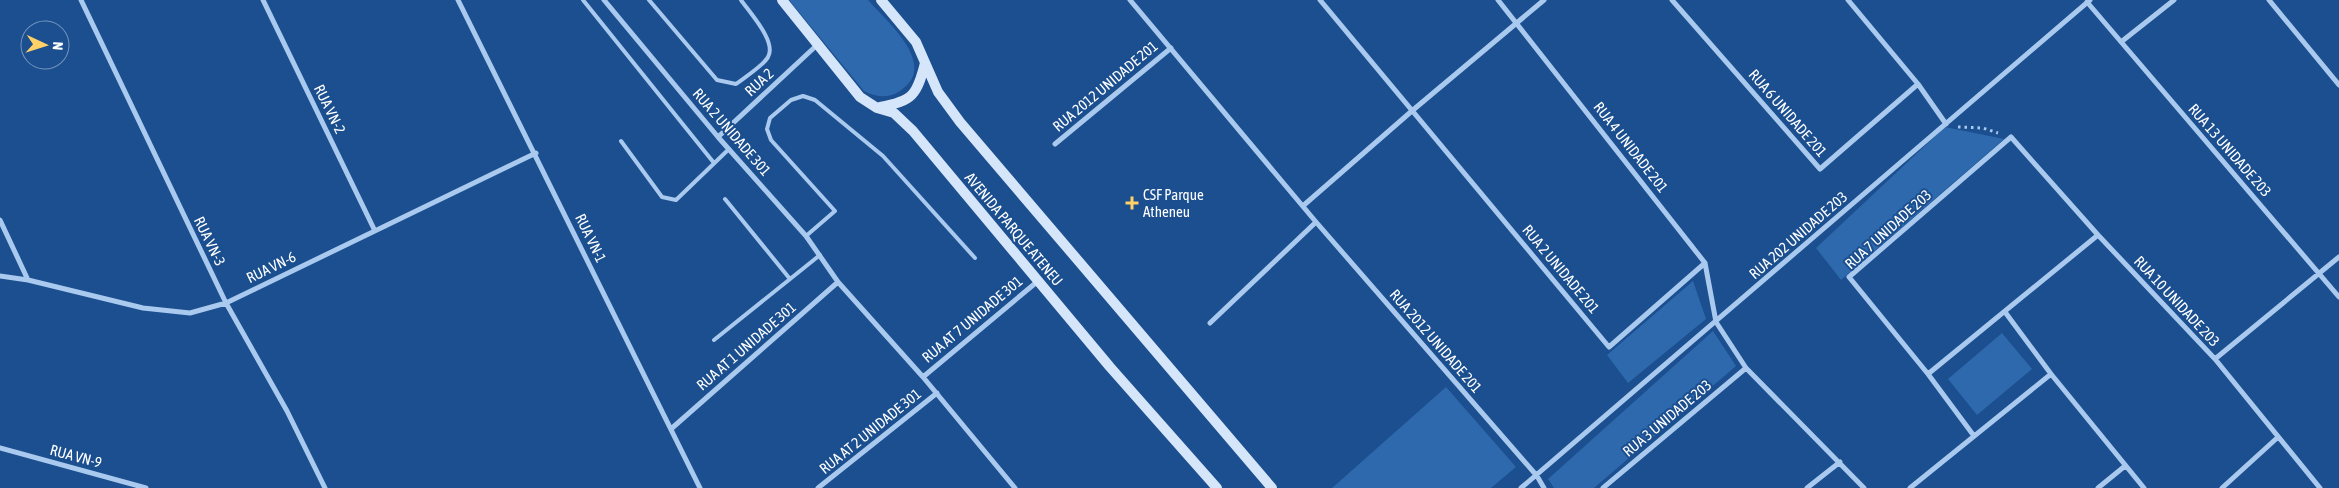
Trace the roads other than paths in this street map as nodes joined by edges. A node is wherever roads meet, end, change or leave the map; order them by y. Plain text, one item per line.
1 (82, 0) edge
2 (263, 0) edge
3 (458, 0) edge
4 (583, 0) edge
5 (604, 0) edge
6 (649, 0) edge
7 (741, 0) edge
8 (1130, 0) edge
9 (1320, 0) edge
10 (1498, 0) edge
11 (1544, 0) edge
12 (1672, 0) edge
13 (1848, 0) edge
14 (2174, 0) edge
15 (2269, 0) edge
16 (782, 1) edge
17 (885, 1) edge
18 (2089, 1) edge
19 (1518, 22) junction
20 (2121, 42) junction
21 (817, 45) junction
22 (1170, 48) junction
23 (925, 63) junction
24 (1918, 84) junction
25 (2339, 85) edge
26 (876, 108) junction
27 (1413, 110) junction
28 (1946, 124) junction
29 (718, 137) junction
30 (2011, 137) joint
31 (621, 141) dead end
32 (1055, 144) dead end
33 (729, 149) junction
34 (536, 153) junction
35 (714, 163) junction
36 (725, 199) dead end
37 (1304, 205) junction
38 (0, 220) edge
39 (1316, 222) junction
40 (374, 229) junction
41 (2098, 234) junction
42 (806, 236) junction
43 (820, 255) junction
44 (2339, 257) edge
45 (975, 258) dead end
46 (1705, 262) junction
47 (2319, 274) junction
48 (0, 276) edge
49 (790, 279) junction
50 (28, 280) junction
51 (1038, 281) junction
52 (838, 282) junction
53 (2339, 297) edge
54 (226, 303) junction
55 (2004, 312) junction
56 (1716, 322) junction
57 (1210, 323) dead end
58 (714, 340) dead end
59 (2215, 359) junction
60 (1746, 368) junction
61 (1928, 374) junction
62 (2051, 374) junction
63 (923, 377) junction
64 (937, 393) junction
65 (671, 429) junction
66 (1974, 436) junction
67 (2277, 438) junction
68 (0, 448) edge
69 (1840, 462) junction
70 (2125, 466) junction
71 (1537, 476) junction
72 (146, 488) edge
73 (325, 488) edge
74 (700, 488) edge
75 (818, 488) edge
76 (1015, 488) edge
77 (1217, 488) edge
78 (1272, 488) edge
79 (1521, 488) edge
80 (1544, 488) edge
81 (1603, 488) edge
82 (1807, 488) edge
83 (1864, 488) edge
84 (1910, 488) edge
85 (2098, 488) edge
86 (2144, 488) edge
87 (2222, 488) edge
88 (2320, 488) edge

1 - 54 street, RUA VN-3
2 - 40 street, RUA VN-2
3 - 34 street, RUA VN-1
4 - 35 lane
5 - 29 street, RUA 2 UNIDADE 301
6 - 7 lane
8 - 22 street, RUA 2012 UNIDADE 201
9 - 27 street, RUA 2 UNIDADE 201
10 - 19 street, RUA 4 UNIDADE 201
11 - 19 street
12 - 24 street, RUA 6 UNIDADE 201
13 - 24 street
14 - 20 street
15 - 25 street
16 - 21 street, AVENIDA PARQUE ATENEU
17 - 23 street, AVENIDA PARQUE ATENEU
18 - 20 street, RUA 13 UNIDADE 203
18 - 28 street, RUA 202 UNIDADE 203
19 - 27 street
19 - 46 street, RUA 4 UNIDADE 201
20 - 47 street, RUA 13 UNIDADE 203
21 - 26 street, AVENIDA PARQUE ATENEU
21 - 29 street, RUA 2
22 - 32 street, RUA 2012 UNIDADE 201
22 - 37 street, RUA 2012 UNIDADE 201
23 - 26 street
23 - 78 street, AVENIDA PARQUE ATENEU
24 - 28 street
26 - 51 street, AVENIDA PARQUE ATENEU
27 - 37 street
27 - 46 street, RUA 2 UNIDADE 201
28 - 56 street, RUA 202 UNIDADE 203
29 - 33 street, RUA 2 UNIDADE 301
30 - 41 street, RUA 10 UNIDADE 203
30 - 61 street, RUA 7 UNIDADE 203
31 - 35 lane
33 - 35 lane
33 - 42 street, RUA 2 UNIDADE 301
34 - 40 street, RUA VN-6
34 - 65 street, RUA VN-1
36 - 49 lane
37 - 39 street, RUA 2012 UNIDADE 201
38 - 50 street
39 - 57 street
39 - 71 street, RUA 2012 UNIDADE 201
40 - 54 street, RUA VN-6
41 - 55 street
41 - 59 street, RUA 10 UNIDADE 203
42 - 43 street, RUA 2 UNIDADE 301
42 - 45 lane
43 - 49 lane
43 - 52 street, RUA 2 UNIDADE 301
44 - 47 street
46 - 56 street, RUA 4 UNIDADE 201
47 - 53 street, RUA 13 UNIDADE 203
47 - 59 street
48 - 50 street, RUA VN-6
49 - 58 lane
50 - 54 street, RUA VN-6
51 - 63 street, RUA AT 7 UNIDADE 301
51 - 77 street, AVENIDA PARQUE ATENEU
52 - 63 street, RUA AT 7 UNIDADE 301
52 - 65 street, RUA AT 1 UNIDADE 301
54 - 73 street, RUA VN-3
55 - 61 street
55 - 62 street
56 - 60 street
56 - 71 street, RUA 202 UNIDADE 203
59 - 67 street, RUA 10 UNIDADE 203
60 - 69 street
60 - 81 street, RUA 3 UNIDADE 203
61 - 66 street, RUA 7 UNIDADE 203
62 - 66 street
62 - 70 street
63 - 64 street, RUA AT 7 UNIDADE 301
64 - 75 street, RUA AT 2 UNIDADE 301
64 - 76 street, RUA AT 7 UNIDADE 301
65 - 74 street, RUA VN-1
66 - 84 street
67 - 87 street
67 - 88 street, RUA 10 UNIDADE 203
68 - 72 street, RUA VN-9
69 - 82 street
69 - 83 street
70 - 85 street
70 - 86 street
71 - 79 street, RUA 202 UNIDADE 203
71 - 80 street, RUA 2012 UNIDADE 201

